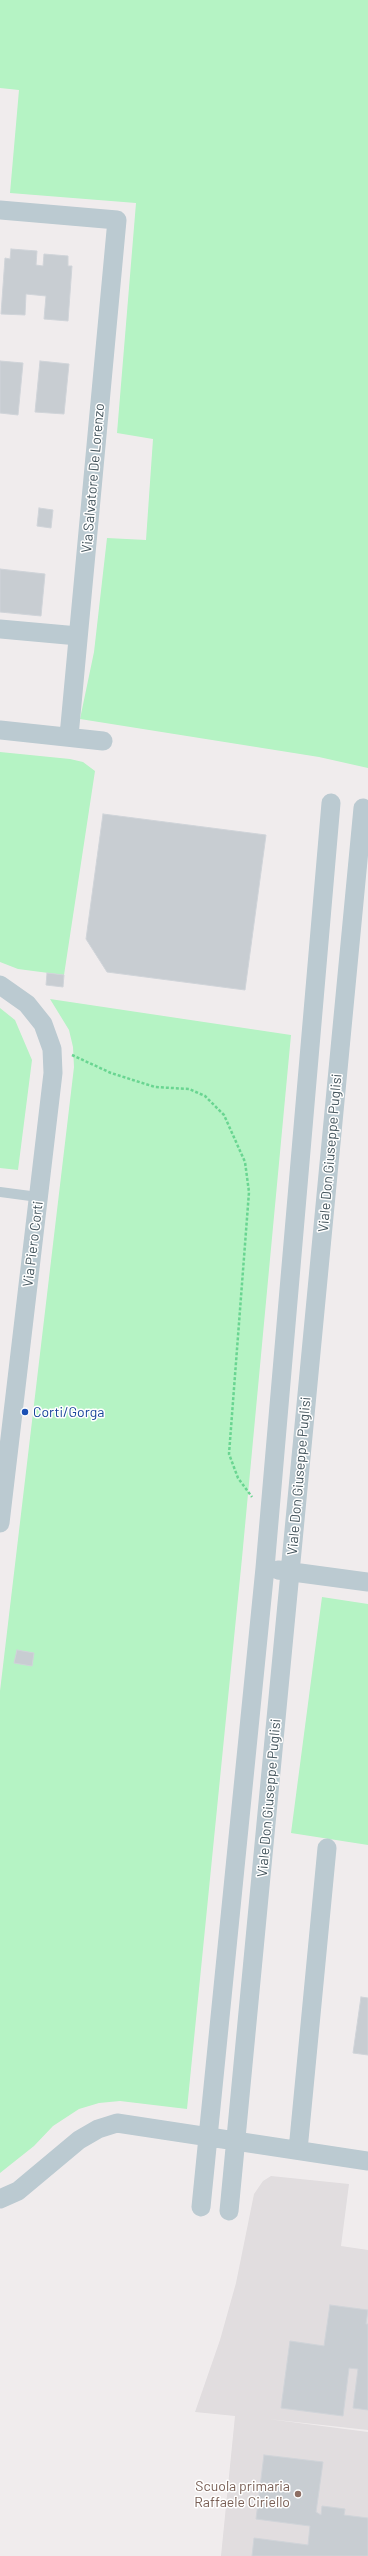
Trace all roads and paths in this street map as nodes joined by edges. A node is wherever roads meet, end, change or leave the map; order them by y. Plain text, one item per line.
1 (0, 210) edge
2 (0, 629) edge
3 (78, 636) junction
4 (0, 730) edge
5 (69, 736) junction
6 (103, 741) dead end
7 (331, 803) dead end
8 (363, 808) dead end
9 (0, 985) edge
10 (315, 995) junction
11 (345, 997) junction
12 (70, 1054) dead end
13 (0, 1192) edge
14 (38, 1197) junction
15 (3, 1479) edge
16 (269, 1520) junction
17 (0, 1523) edge
18 (265, 1568) junction
19 (290, 1571) junction
20 (368, 1582) edge
21 (327, 1848) dead end
22 (208, 2138) junction
23 (237, 2143) junction
24 (298, 2150) junction
25 (368, 2162) edge
26 (0, 2199) edge
27 (201, 2207) dead end
28 (229, 2210) dead end

1 - 3 street, Via Salvatore De Lorenzo
2 - 3 street
3 - 5 street, Via Salvatore De Lorenzo
4 - 5 street
5 - 6 street
7 - 10 street, Viale Don Giuseppe Puglisi
8 - 11 street, Viale Don Giuseppe Puglisi
9 - 14 street, Via Piero Corti
10 - 11 street
10 - 16 street, Viale Don Giuseppe Puglisi
11 - 19 street, Viale Don Giuseppe Puglisi
12 - 16 path
13 - 14 lane
14 - 15 street, Via Piero Corti
15 - 17 street, Via Piero Corti
16 - 18 street, Viale Don Giuseppe Puglisi
18 - 19 street
18 - 22 street, Viale Don Giuseppe Puglisi
19 - 20 street
19 - 23 street, Viale Don Giuseppe Puglisi
21 - 24 street
22 - 23 street
22 - 26 street
22 - 27 street, Viale Don Giuseppe Puglisi
23 - 24 street
23 - 28 street, Viale Don Giuseppe Puglisi
24 - 25 street

